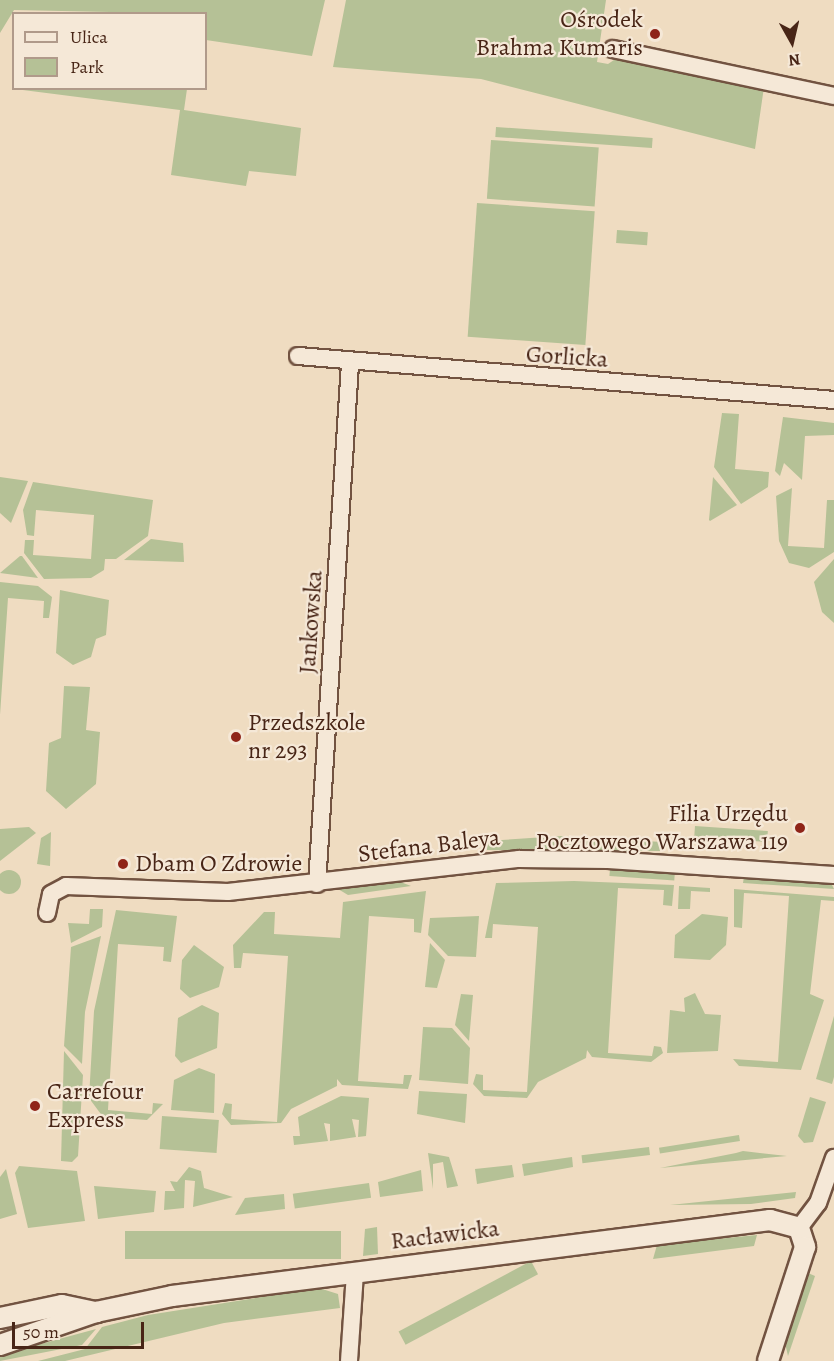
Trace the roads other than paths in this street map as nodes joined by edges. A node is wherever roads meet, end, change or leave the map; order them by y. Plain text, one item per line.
1 (613, 49) dead end
2 (834, 96) edge
3 (298, 356) dead end
4 (350, 364) junction
5 (834, 400) edge
6 (834, 875) edge
7 (317, 884) junction
8 (46, 913) dead end
9 (834, 1158) edge
10 (799, 1228) junction
11 (355, 1272) junction
12 (96, 1312) junction
13 (0, 1318) edge
14 (0, 1345) edge
15 (349, 1361) edge
16 (768, 1361) edge

1 - 2 street
3 - 4 street, Gorlicka
4 - 5 street, Gorlicka
4 - 7 street, Jankowska
6 - 7 street, Stefana Baleya
7 - 8 street, Stefana Baleya
9 - 10 street
10 - 11 street, Racławicka
10 - 16 street
11 - 12 street, Racławicka
11 - 15 street
12 - 13 street, Racławicka
12 - 14 street, Racławicka

